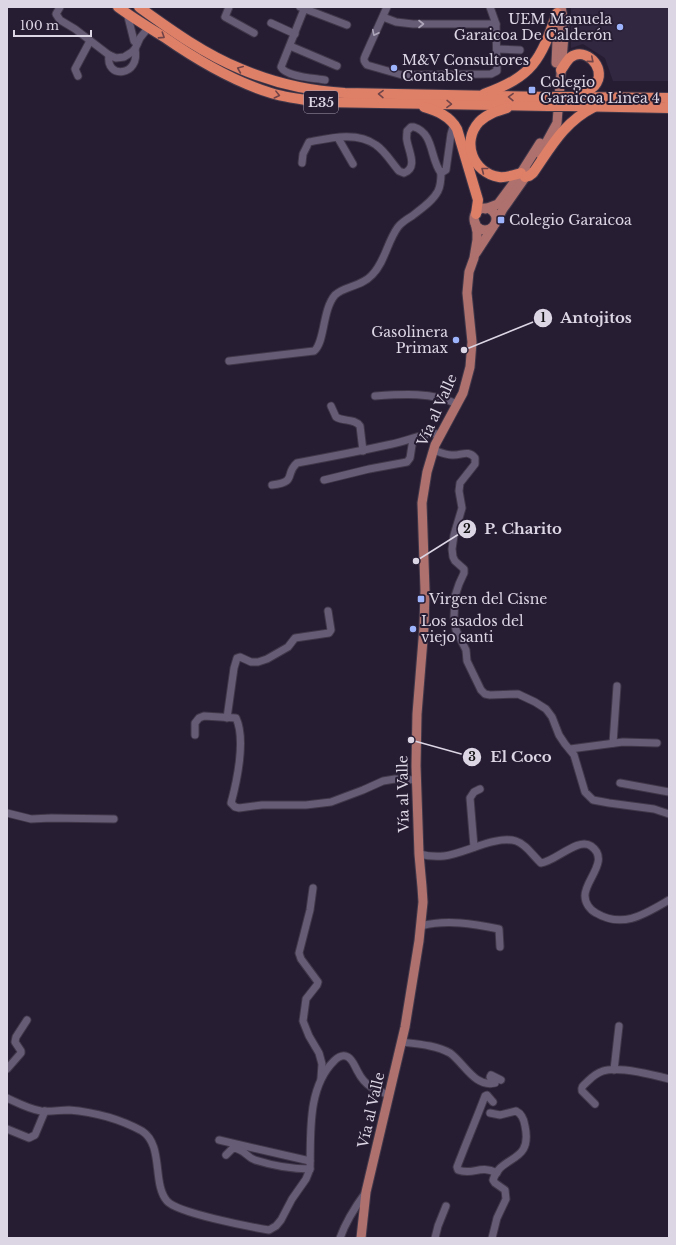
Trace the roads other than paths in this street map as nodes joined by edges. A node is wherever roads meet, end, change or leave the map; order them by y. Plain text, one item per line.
1 (60, 7) edge
2 (118, 7) edge
3 (139, 7) edge
4 (228, 7) edge
5 (387, 7) edge
6 (490, 7) edge
7 (303, 8) edge
8 (558, 9) edge
9 (127, 14) junction
10 (383, 17) junction
11 (270, 24) dead end
12 (496, 24) junction
13 (347, 26) dead end
14 (131, 29) junction
15 (146, 31) junction
16 (254, 32) dead end
17 (295, 34) junction
18 (90, 41) junction
19 (136, 46) junction
20 (290, 46) junction
21 (497, 49) junction
22 (520, 50) dead end
23 (109, 55) junction
24 (337, 66) dead end
25 (561, 70) junction
26 (78, 76) dead end
27 (325, 80) dead end
28 (478, 96) junction
29 (669, 98) edge
30 (572, 101) junction
31 (549, 102) junction
32 (415, 104) junction
33 (513, 105) junction
34 (594, 107) junction
35 (669, 108) edge
36 (454, 124) junction
37 (338, 138) junction
38 (302, 163) dead end
39 (353, 164) dead end
40 (441, 173) junction
41 (523, 175) junction
42 (479, 215) junction
43 (494, 226) junction
44 (474, 258) junction
45 (229, 361) dead end
46 (375, 396) dead end
47 (458, 404) junction
48 (331, 406) dead end
49 (440, 434) junction
50 (413, 439) junction
51 (434, 450) junction
52 (363, 451) junction
53 (324, 480) dead end
54 (272, 486) dead end
55 (328, 611) dead end
56 (617, 686) dead end
57 (227, 718) junction
58 (195, 735) dead end
59 (613, 743) junction
60 (657, 743) dead end
61 (570, 749) junction
62 (416, 780) junction
63 (620, 783) dead end
64 (480, 789) dead end
65 (669, 792) edge
66 (7, 813) edge
67 (669, 814) edge
68 (114, 819) dead end
69 (474, 847) junction
70 (419, 854) junction
71 (314, 888) dead end
72 (669, 900) edge
73 (421, 926) junction
74 (500, 947) dead end
75 (28, 1020) dead end
76 (619, 1026) dead end
77 (401, 1042) junction
78 (7, 1069) edge
79 (614, 1070) junction
80 (669, 1079) edge
81 (321, 1080) junction
82 (501, 1080) dead end
83 (389, 1095) junction
84 (7, 1098) edge
85 (493, 1102) dead end
86 (595, 1104) dead end
87 (45, 1111) junction
88 (490, 1113) dead end
89 (7, 1128) edge
90 (219, 1140) dead end
91 (226, 1155) dead end
92 (310, 1162) junction
93 (310, 1169) junction
94 (497, 1172) junction
95 (366, 1192) junction
96 (446, 1206) dead end
97 (340, 1238) edge
98 (361, 1238) edge
99 (435, 1238) edge
100 (492, 1238) edge

1 - 18 street
2 - 9 highway, E35
28 -> 3 highway, E35
4 - 16 street
5 - 10 street
6 - 12 street
7 - 13 street
7 - 17 street
8 - 25 main road
8 - 28 highway
8 - 41 main road
9 - 14 street
9 - 15 highway, E35
10 -> 12 street
10 -> 21 street
11 - 17 street
12 - 21 street
14 - 15 street
14 - 19 street
15 - 19 street
15 -> 32 highway, E35
17 - 20 street
18 - 23 street
18 - 26 street
19 - 23 street
19 - 23 street
20 - 24 street
20 - 27 street
21 - 22 street
25 -> 30 highway
25 - 41 main road
31 -> 28 highway, E35
29 - 30 highway, E35
30 - 31 highway, E35, bridge
30 - 34 highway, E35
31 - 33 highway, E35
32 -> 33 highway, E35
32 - 36 highway
41 -> 33 highway
34 - 35 highway, E35
34 - 41 highway
36 - 40 street
36 - 42 highway
37 - 38 street
37 - 39 street
37 - 40 street
40 - 45 street
41 - 42 main road
41 - 43 main road
42 - 43 main road
42 - 43 main road
42 - 44 main road
43 - 44 main road
44 - 47 main road, Vía al Valle
46 - 47 street
47 - 49 main road, Vía al Valle
48 - 52 street
49 - 50 street
49 - 51 main road, Vía al Valle
50 - 52 street
50 - 53 street
51 - 61 street
51 - 62 main road, Vía al Valle
52 - 54 street
55 - 57 street
56 - 59 street
57 - 58 street
57 - 62 street
59 - 60 street
59 - 61 street
61 - 67 street
62 - 70 main road, Vía al Valle
63 - 65 street
64 - 69 street
66 - 68 street
69 - 70 street
69 - 72 street
70 - 73 main road, Vía al Valle
71 - 81 street
73 - 74 street
73 - 77 main road, Vía al Valle
75 - 78 street
76 - 79 street
77 - 82 street
77 - 83 main road, Vía al Valle
79 - 80 street
79 - 86 street
81 - 83 street
81 - 92 street
83 - 95 main road, Vía al Valle
84 - 87 street
85 - 94 street
87 - 89 street
87 - 93 street
88 - 94 street
90 - 92 street
91 - 93 street
92 - 93 street
94 - 100 street
95 - 97 street
95 - 98 main road, Vía al Valle
96 - 99 street

